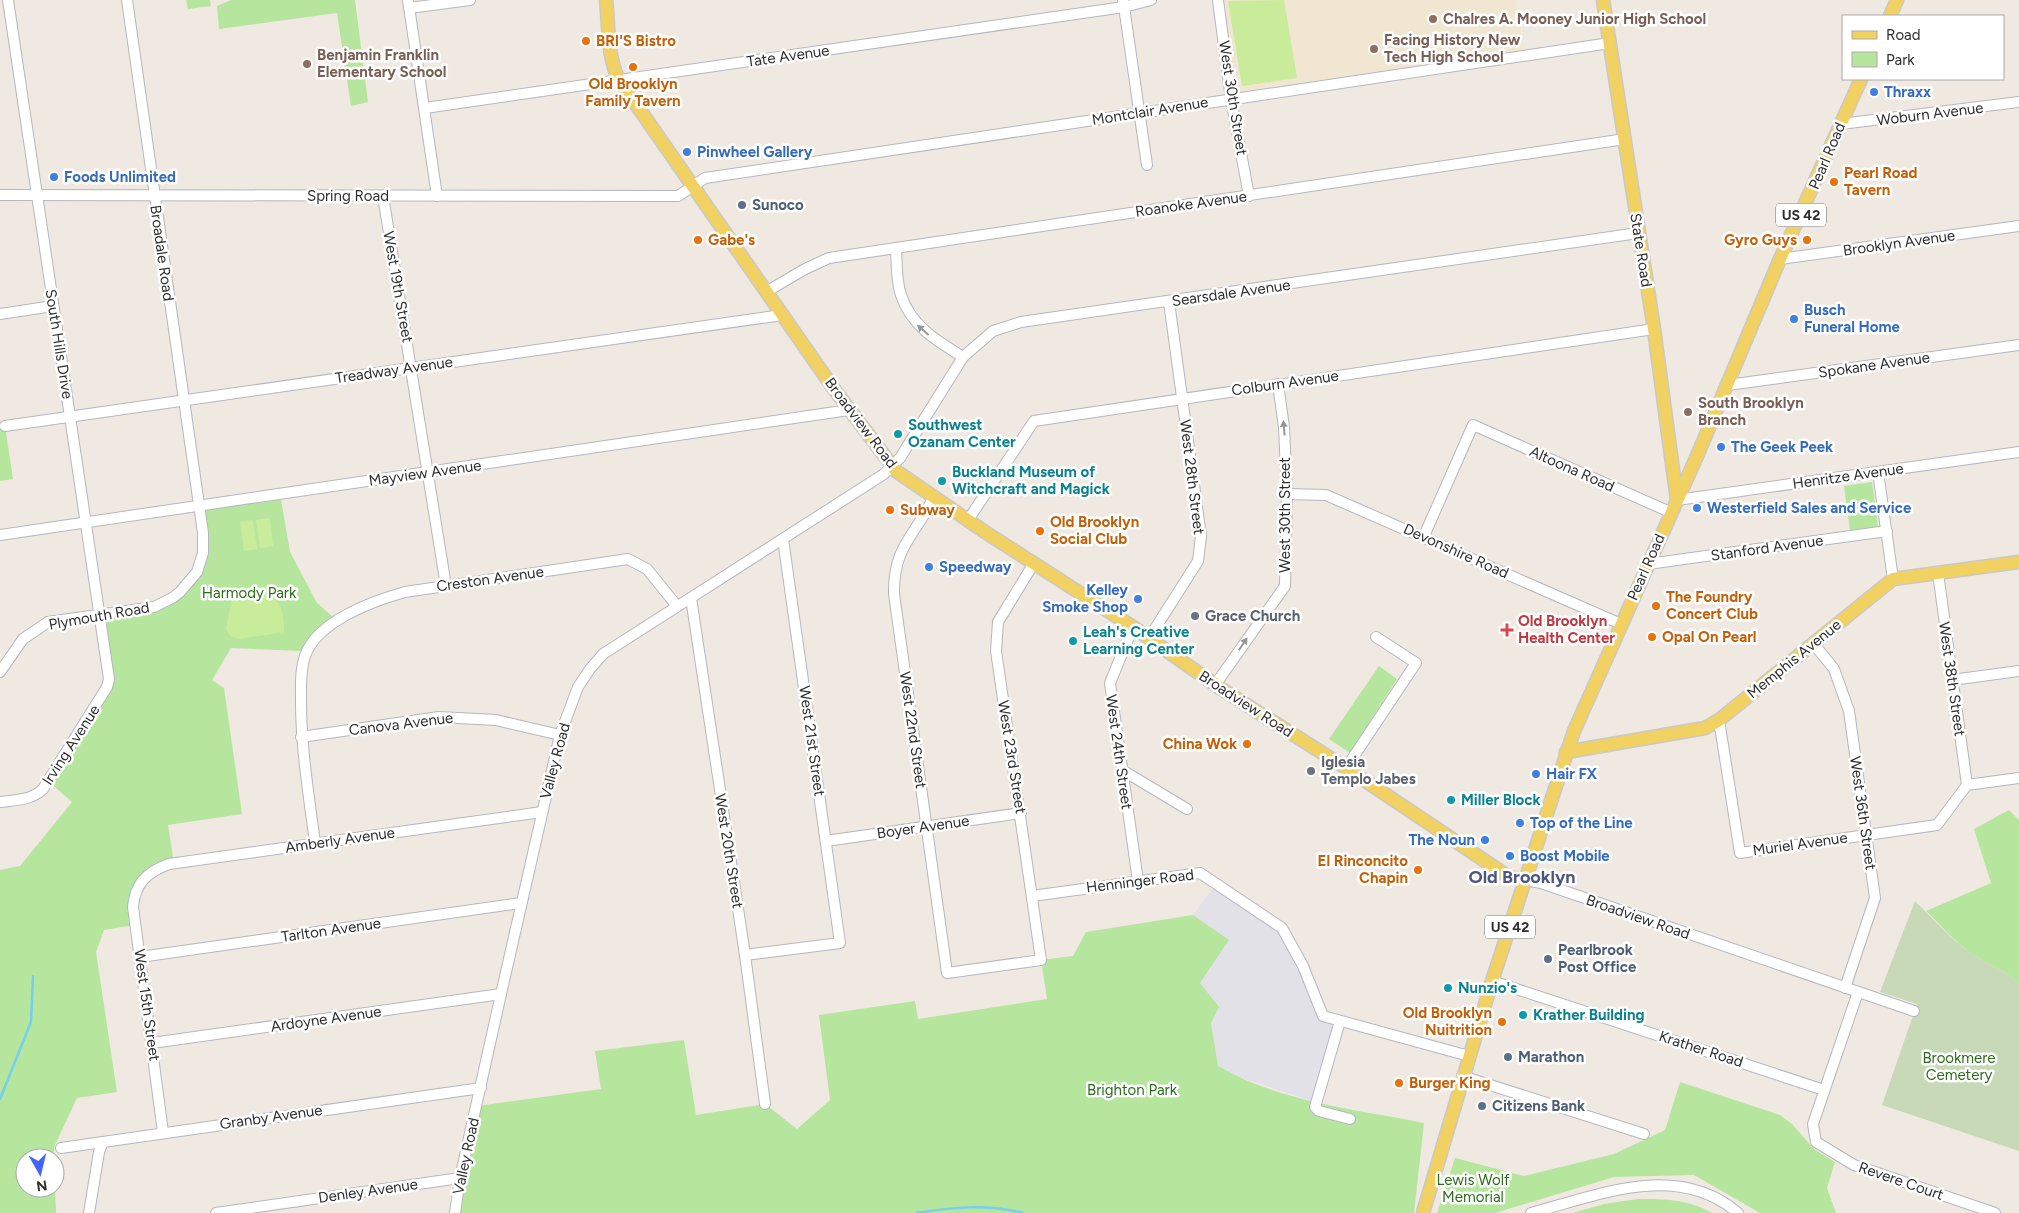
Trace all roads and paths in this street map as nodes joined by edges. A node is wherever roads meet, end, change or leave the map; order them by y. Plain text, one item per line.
1 (8, 0) edge
2 (127, 0) edge
3 (470, 0) edge
4 (606, 0) edge
5 (1151, 0) edge
6 (1218, 0) edge
7 (1603, 0) edge
8 (1897, 0) edge
9 (1124, 3) edge
10 (408, 4) edge
11 (1890, 15) edge
12 (1610, 43) junction
13 (619, 80) junction
14 (1861, 80) edge
15 (1231, 98) junction
16 (2019, 102) edge
17 (425, 108) junction
18 (1139, 114) junction
19 (1841, 124) junction
20 (1625, 139) junction
21 (1147, 165) dead end
22 (693, 187) junction
23 (0, 195) edge
24 (37, 195) junction
25 (154, 195) junction
26 (384, 196) junction
27 (437, 196) junction
28 (1250, 196) junction
29 (2019, 226) edge
30 (1638, 233) junction
31 (896, 248) junction
32 (1780, 259) junction
33 (766, 292) junction
34 (1169, 302) junction
35 (53, 306) junction
36 (0, 314) edge
37 (782, 314) junction
38 (1654, 330) junction
39 (2019, 345) edge
40 (963, 357) junction
41 (412, 367) junction
42 (1278, 384) junction
43 (1728, 385) junction
44 (1182, 398) junction
45 (183, 402) junction
46 (850, 410) junction
47 (70, 417) junction
48 (5, 426) dead end
49 (2019, 452) edge
50 (893, 467) junction
51 (1878, 472) junction
52 (429, 473) junction
53 (1287, 494) junction
54 (934, 496) junction
55 (1677, 500) junction
56 (198, 505) junction
57 (1670, 512) junction
58 (968, 520) junction
59 (86, 522) junction
60 (1887, 531) junction
61 (0, 535) edge
62 (1424, 536) junction
63 (783, 539) junction
64 (2019, 562) edge
65 (1034, 563) junction
66 (1648, 564) junction
67 (1938, 573) junction
68 (1893, 579) junction
69 (446, 586) junction
70 (691, 598) junction
71 (677, 606) junction
72 (100, 613) junction
73 (1621, 624) junction
74 (1133, 627) junction
75 (1376, 637) dead end
76 (1149, 638) junction
77 (1813, 643) junction
78 (2019, 671) edge
79 (0, 672) edge
80 (1952, 680) junction
81 (1215, 685) junction
82 (107, 687) joint
83 (1719, 720) junction
84 (560, 735) junction
85 (301, 737) junction
86 (1566, 752) junction
87 (1346, 768) junction
88 (1122, 770) junction
89 (2019, 778) edge
90 (1966, 785) junction
91 (0, 802) edge
92 (1187, 810) dead end
93 (542, 812) junction
94 (1021, 813) junction
95 (926, 826) junction
96 (1866, 835) junction
97 (826, 841) junction
98 (315, 843) junction
99 (141, 879) joint
100 (1525, 880) junction
101 (1138, 881) junction
102 (1032, 896) junction
103 (521, 903) junction
104 (745, 956) junction
105 (140, 957) junction
106 (1041, 960) joint
107 (1492, 981) junction
108 (1845, 988) junction
109 (1858, 992) junction
110 (501, 994) junction
111 (1914, 1011) dead end
112 (1340, 1021) junction
113 (152, 1043) junction
114 (1469, 1056) junction
115 (1462, 1076) junction
116 (481, 1088) junction
117 (1824, 1090) junction
118 (765, 1104) dead end
119 (1350, 1119) dead end
120 (164, 1132) junction
121 (1644, 1134) dead end
122 (103, 1142) junction
123 (61, 1148) dead end
124 (460, 1178) junction
125 (261, 1210) edge
126 (89, 1213) edge
127 (216, 1213) edge
128 (455, 1213) edge
129 (1423, 1213) edge
130 (1532, 1213) edge
131 (1738, 1213) edge
132 (1995, 1213) edge

1 - 24 street, South Hills Drive
2 - 25 street, Broadale Road
3 - 10 street
4 - 13 main road, Broadview Road
5 - 9 street, Tate Avenue
6 - 15 street, West 30th Street
7 - 12 main road, State Road
8 - 11 main road
9 - 13 street, Tate Avenue
9 - 18 street
10 - 17 street
12 - 15 street, Montclair Avenue
12 - 20 main road, State Road
13 - 17 street, Tate Avenue
13 - 22 main road, Broadview Road
14 - 19 main road, Pearl Road / US 42
15 - 18 street, Montclair Avenue
15 - 28 street, West 30th Street
16 - 19 street, Woburn Avenue
17 - 27 street
18 - 21 street
18 - 22 street, Montclair Avenue
19 - 32 main road, Pearl Road / US 42
20 - 28 street, Roanoke Avenue
20 - 30 main road, State Road
22 - 27 street, Spring Road
22 - 33 main road, Broadview Road
23 - 24 street, Spring Road
24 - 25 street, Spring Road
24 - 35 street, South Hills Drive
25 - 26 street, Spring Road
25 - 45 street, Broadale Road
26 - 27 street, Spring Road
26 - 41 street, West 19th Street
28 - 31 street, Roanoke Avenue
29 - 32 street, Brooklyn Avenue
30 - 34 street, Searsdale Avenue
30 - 38 main road, State Road
31 - 33 street, Roanoke Avenue
40 -> 31 street
32 - 43 main road, Pearl Road / US 42
33 - 37 main road, Broadview Road
34 - 40 street, Searsdale Avenue
34 - 44 street, West 28th Street
35 - 36 street
35 - 47 street, South Hills Drive
37 - 41 street, Treadway Avenue
37 - 46 main road, Broadview Road
38 - 42 street, Colburn Avenue
38 - 55 main road, State Road
39 - 43 street, Spokane Avenue
40 - 50 street, Searsdale Avenue
41 - 45 street, Treadway Avenue
41 - 52 street, West 19th Street
42 - 44 street, Colburn Avenue
53 -> 42 street, West 30th Street
43 - 55 main road, Pearl Road / US 42
44 - 58 street, Colburn Avenue
44 - 76 street, West 28th Street
45 - 47 street, Treadway Avenue
45 - 56 street, Broadale Road
46 - 50 main road, Broadview Road
46 - 52 street, Mayview Avenue
47 - 48 street, Treadway Avenue
47 - 59 street, South Hills Drive
49 - 51 street, Henritze Avenue
50 - 54 main road, Broadview Road
50 - 63 street, Valley Road
51 - 55 street, Henritze Avenue
51 - 60 street
52 - 56 street, Mayview Avenue
52 - 69 street, West 19th Street
53 - 62 street, Devonshire Road
81 -> 53 street, West 30th Street
54 - 58 main road, Broadview Road
54 - 95 street, West 22nd Street
55 - 57 main road, Pearl Road / US 42
56 - 59 street, Mayview Avenue
56 - 72 street, Plymouth Road
57 - 62 street, Altoona Road
57 - 66 main road, Pearl Road / US 42
58 - 65 main road, Broadview Road
59 - 61 street, Mayview Avenue
59 - 72 street, South Hills Drive
60 - 66 street, Stanford Avenue
60 - 68 street
62 - 73 street, Devonshire Road
63 - 70 street, Valley Road
63 - 97 street, West 21st Street
64 - 67 main road
65 - 74 main road, Broadview Road
65 - 94 street, West 23rd Street
66 - 73 main road, Pearl Road / US 42
67 - 68 main road
67 - 80 street, West 38th Street
68 - 77 main road, Memphis Avenue
69 - 71 street, Creston Avenue
69 - 85 street, Creston Avenue
70 - 71 street, Valley Road
70 - 104 street, West 20th Street
71 - 84 street, Valley Road
72 - 79 street, Plymouth Road
72 - 82 street, South Hills Drive
73 - 86 main road, Pearl Road / US 42
74 - 76 main road, Broadview Road
74 - 88 street, West 24th Street
75 - 87 street
76 - 81 main road, Broadview Road
77 - 83 main road, Memphis Avenue
77 - 96 street, West 36th Street
78 - 80 street
80 - 90 street, West 38th Street
81 - 87 main road, Broadview Road
82 - 91 street, Irving Avenue
83 - 86 main road, Memphis Avenue
83 - 96 street, Muriel Avenue
84 - 85 street, Canova Avenue
84 - 93 street, Valley Road
85 - 98 street
86 - 100 main road, Pearl Road / US 42
87 - 100 main road, Broadview Road
88 - 92 street
88 - 101 street, West 24th Street
89 - 90 street
90 - 96 street, Muriel Avenue
93 - 98 street, Amberly Avenue
93 - 103 street, Valley Road
94 - 95 street, Boyer Avenue
94 - 102 street, West 23rd Street
95 - 97 street, Boyer Avenue
95 - 106 street, West 22nd Street
96 - 108 street, West 36th Street
97 - 104 street, West 21st Street
98 - 99 street, Amberly Avenue
99 - 105 street, West 15th Street
100 - 107 main road, Pearl Road / US 42
100 - 108 street, Broadview Road
101 - 102 street, Henninger Road
101 - 112 street, Henninger Road
102 - 106 street, West 23rd Street
103 - 105 street, Tarlton Avenue
103 - 110 street, Valley Road
104 - 118 street, West 20th Street
105 - 113 street, West 15th Street
107 - 114 main road, Pearl Road / US 42
107 - 117 street, Krather Road
108 - 109 street, Broadview Road
109 - 111 street, Broadview Road
109 - 117 street
110 - 113 street, Ardoyne Avenue
110 - 116 street, Valley Road
112 - 114 street, Henninger Road
112 - 119 street
113 - 120 street, West 15th Street
114 - 115 main road, Pearl Road / US 42
115 - 121 street
115 - 129 main road, Pearl Road / US 42
116 - 120 street, Granby Avenue
116 - 124 street, Valley Road
117 - 132 street, Revere Court
120 - 122 street, Granby Avenue
122 - 123 street, Granby Avenue
122 - 126 street
124 - 125 street, Denley Avenue
124 - 128 street, Valley Road
125 - 127 street, Denley Avenue
130 - 131 street

